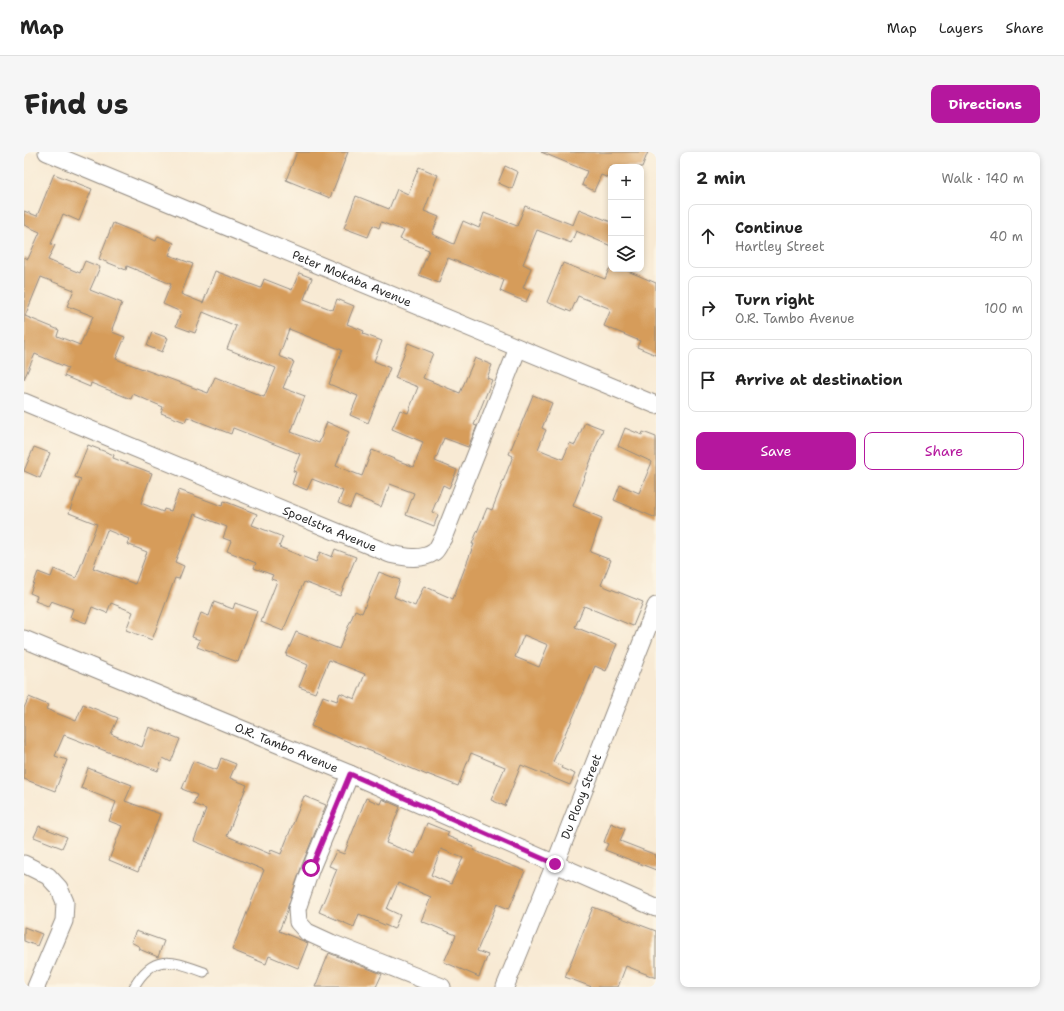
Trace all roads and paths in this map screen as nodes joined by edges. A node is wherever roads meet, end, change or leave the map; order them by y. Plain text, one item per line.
1 (47, 152) edge
2 (518, 348) junction
3 (24, 402) edge
4 (656, 405) edge
5 (656, 606) edge
6 (24, 639) edge
7 (350, 774) junction
8 (24, 864) edge
9 (555, 864) junction
10 (656, 908) edge
11 (204, 972) dead end
12 (36, 987) edge
13 (134, 987) edge
14 (442, 987) edge
15 (505, 987) edge

1 - 2 street, Peter Mokaba Avenue
2 - 3 street, Spoelstra Avenue
2 - 4 street, Peter Mokaba Avenue
5 - 9 street, Du Plooy Street
6 - 7 street, O.R. Tambo Avenue
7 - 9 street, O.R. Tambo Avenue
7 - 14 street
8 - 12 street
9 - 10 street, O.R. Tambo Avenue
9 - 15 street, Du Plooy Street
11 - 13 lane

